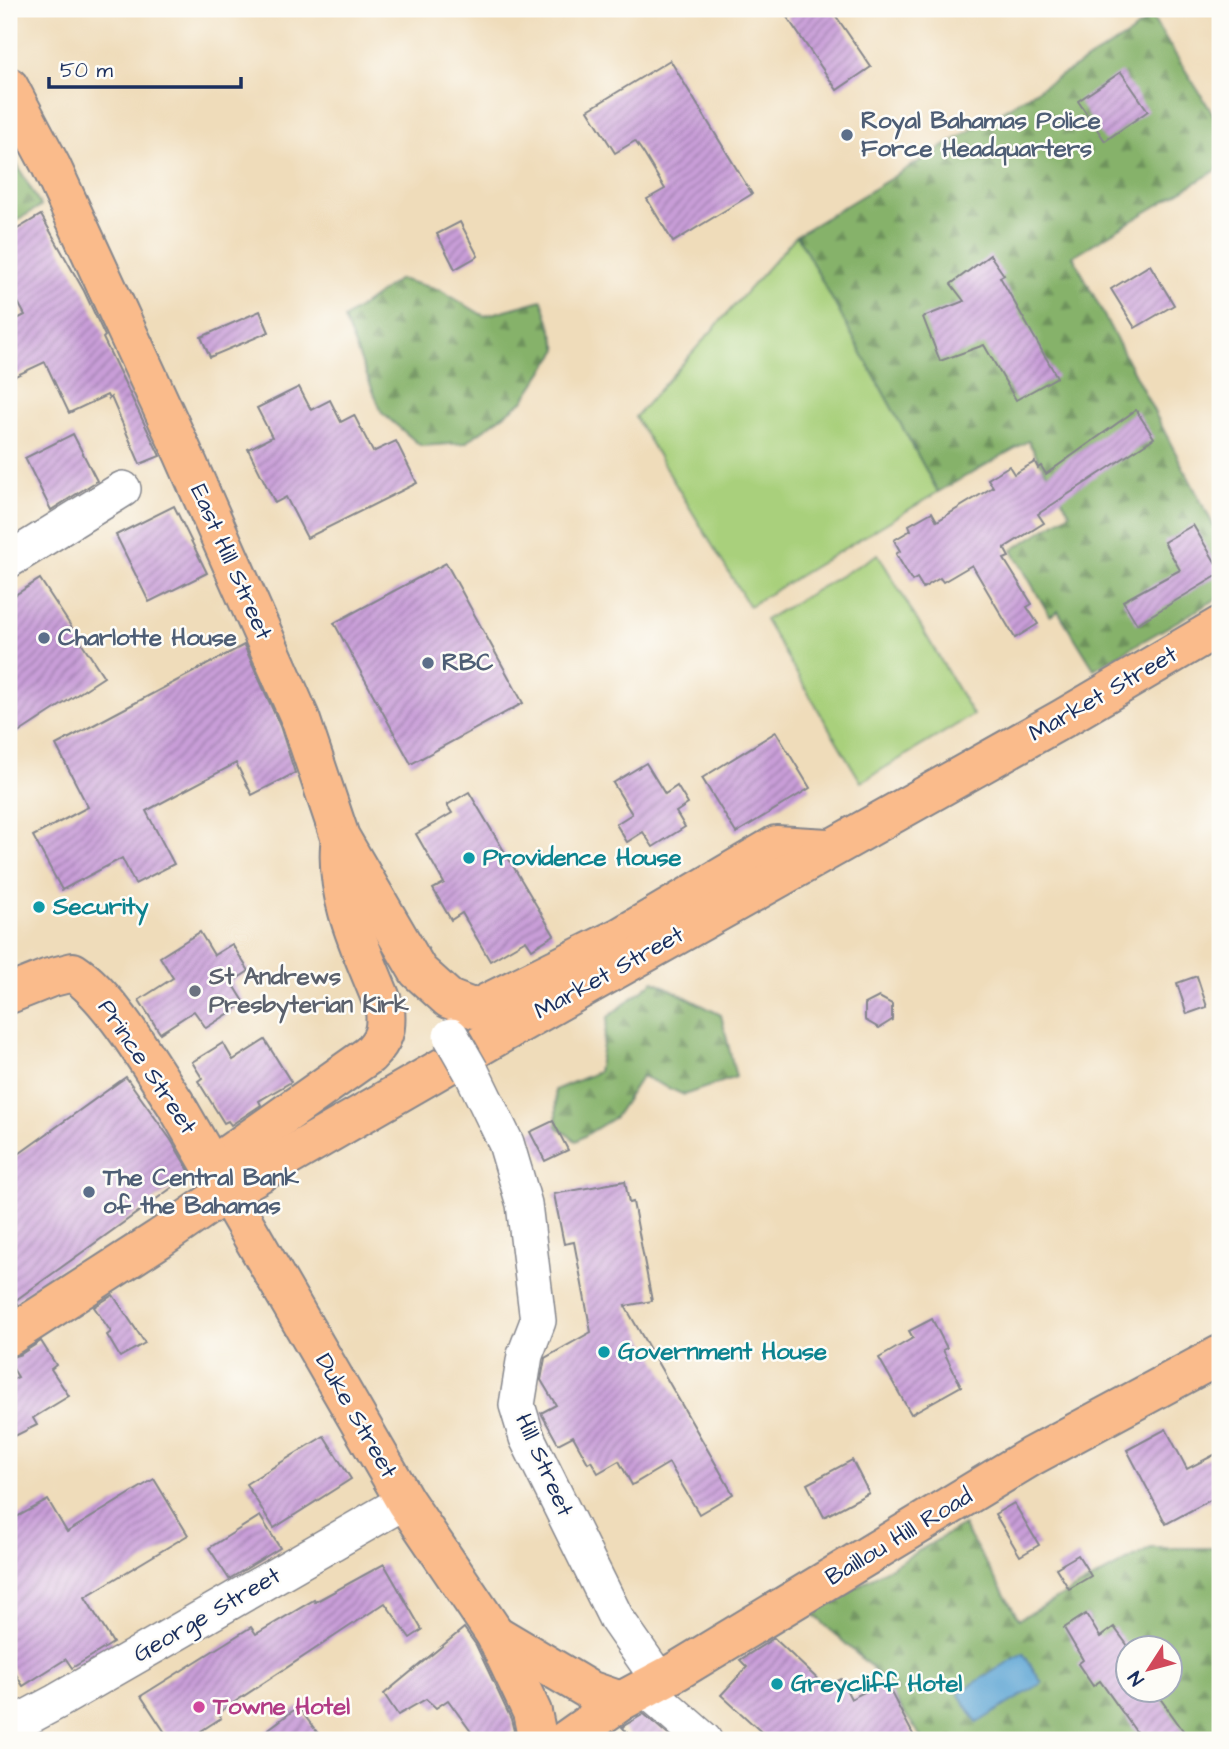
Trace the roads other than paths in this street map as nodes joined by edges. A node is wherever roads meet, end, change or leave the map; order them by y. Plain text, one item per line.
1 (12, 98) edge
2 (123, 489) dead end
3 (9, 561) edge
4 (1220, 626) edge
5 (340, 837) junction
6 (828, 848) junction
7 (418, 971) junction
8 (9, 994) edge
9 (451, 1036) joint
10 (219, 1179) junction
11 (9, 1336) edge
12 (1220, 1355) edge
13 (405, 1501) junction
14 (495, 1633) junction
15 (642, 1690) junction
16 (9, 1727) edge
17 (574, 1734) edge
18 (535, 1740) edge
19 (704, 1740) edge

1 - 5 main road, East Hill Street
2 - 3 street
4 - 6 main road, Market Street
5 - 7 main road, East Hill Street
5 - 10 main road
6 - 7 main road
6 - 10 main road, Market Street
7 - 9 street, East Hill Street
8 - 10 main road, Prince Street
9 - 15 street, Hill Street, bridge
10 - 11 main road, Market Street
10 - 13 main road, Duke Street
12 - 15 main road, Baillou Hill Road
13 - 14 main road, Duke Street
13 - 16 street, George Street
14 - 15 main road, Duke Street
14 - 18 main road, Duke Street
15 - 17 main road, Baillou Hill Road
15 - 19 street, Hill Street

